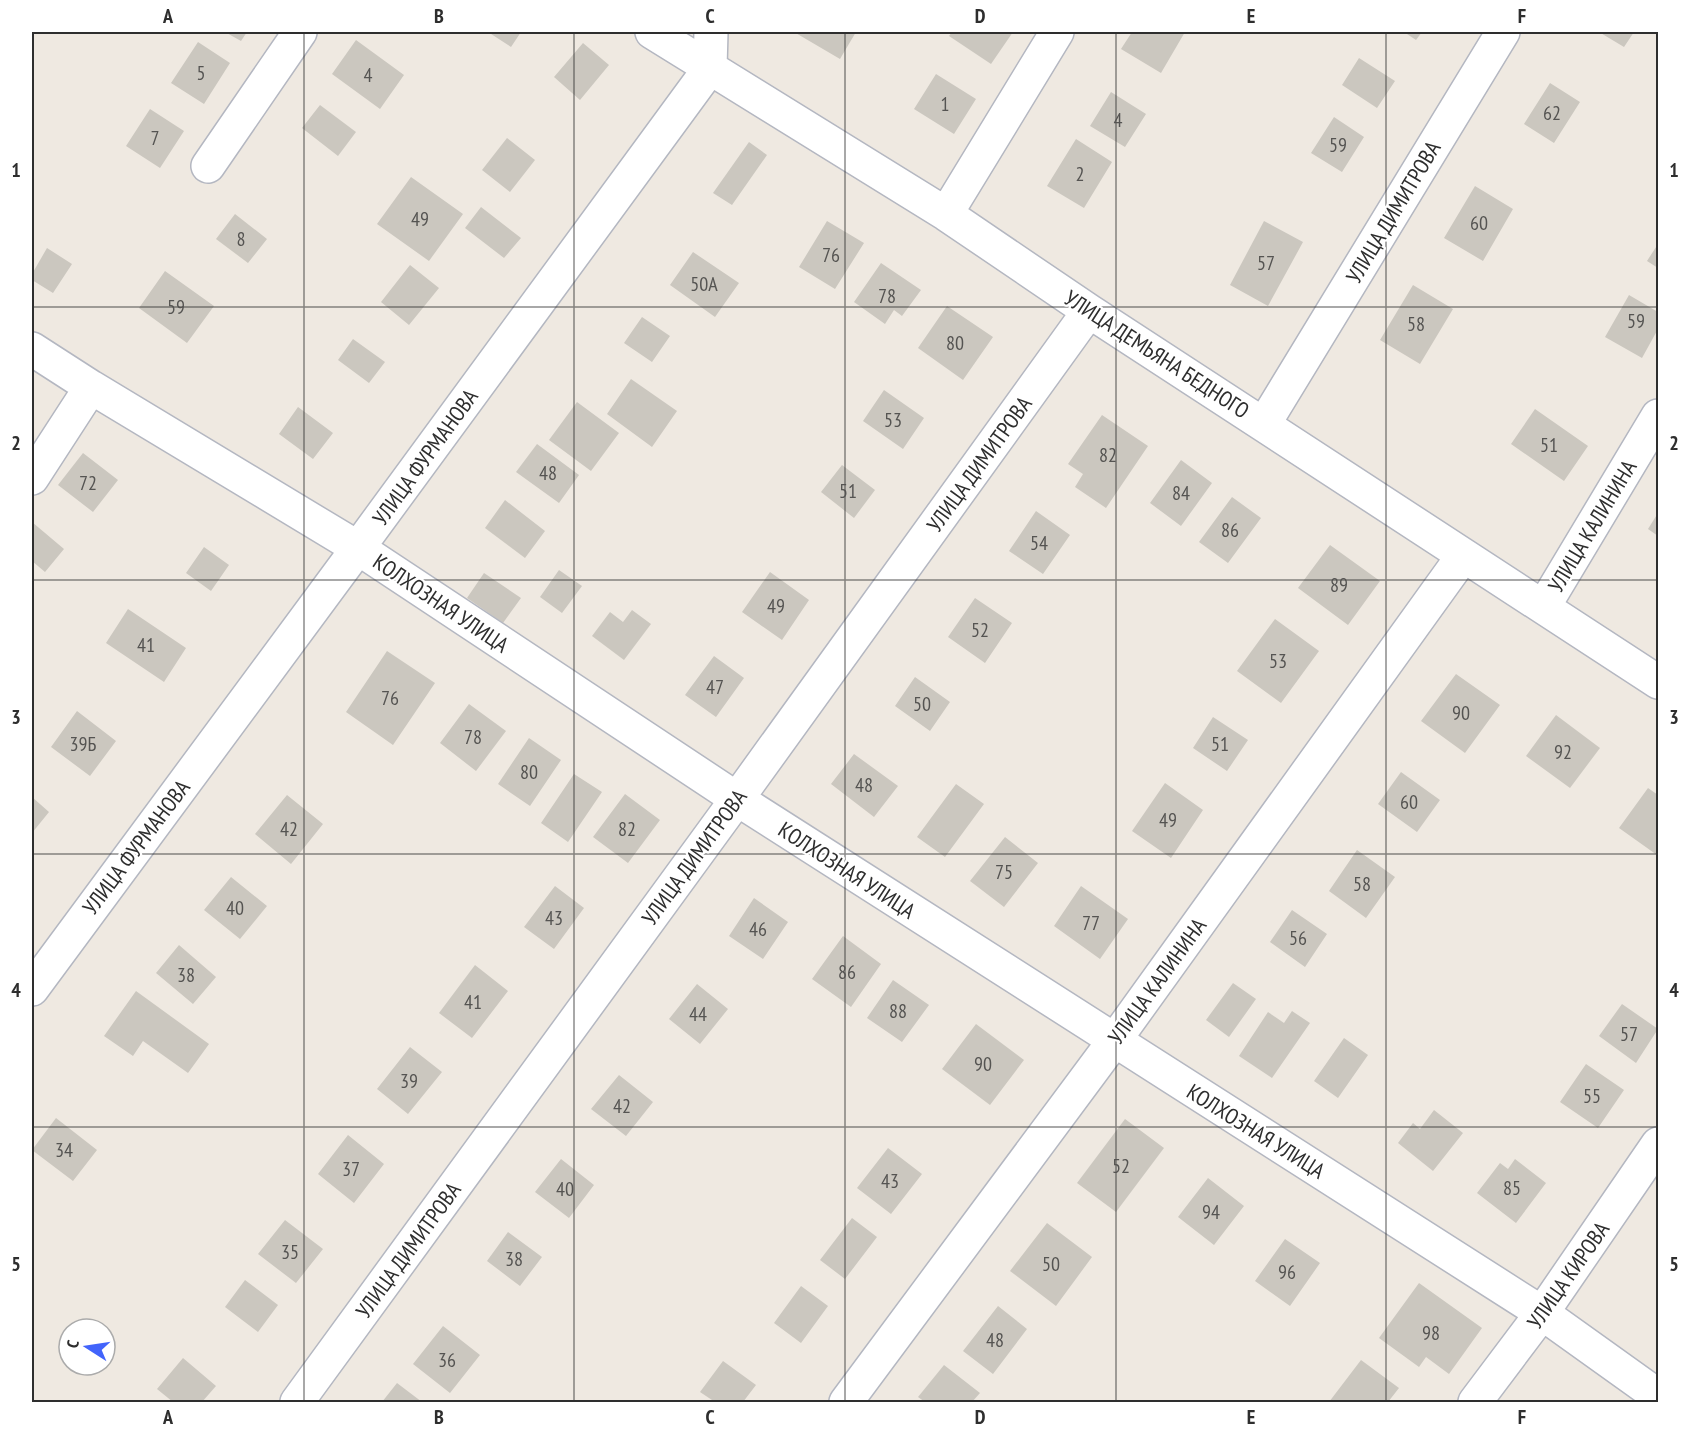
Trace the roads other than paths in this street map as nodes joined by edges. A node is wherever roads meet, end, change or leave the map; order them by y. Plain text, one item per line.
1 (300, 32) edge
2 (652, 32) edge
3 (711, 32) edge
4 (1057, 32) edge
5 (1503, 32) edge
6 (710, 68) junction
7 (208, 166) dead end
8 (946, 214) junction
9 (1089, 311) junction
10 (32, 349) edge
11 (91, 387) junction
12 (1659, 416) edge
13 (1264, 424) junction
14 (32, 478) edge
15 (358, 548) junction
16 (1463, 556) junction
17 (1544, 606) junction
18 (1659, 682) edge
19 (737, 799) junction
20 (32, 989) edge
21 (1114, 1041) junction
22 (1659, 1144) edge
23 (1542, 1313) junction
24 (1659, 1396) edge
25 (297, 1402) edge
26 (846, 1402) edge
27 (1475, 1402) edge

1 - 7 street
2 - 6 street, УЛИЦА ДЕМЬЯНА БЕДНОГО
3 - 6 street
4 - 8 street
5 - 13 street, УЛИЦА ДИМИТРОВА
6 - 8 street, УЛИЦА ДЕМЬЯНА БЕДНОГО
6 - 15 street, УЛИЦА ФУРМАНОВА
8 - 9 street, УЛИЦА ДЕМЬЯНА БЕДНОГО
9 - 13 street, УЛИЦА ДЕМЬЯНА БЕДНОГО
9 - 19 street, УЛИЦА ДИМИТРОВА
10 - 11 street, КОЛХОЗНАЯ УЛИЦА
11 - 14 street
11 - 15 street, КОЛХОЗНАЯ УЛИЦА
12 - 17 street, УЛИЦА КАЛИНИНА
13 - 16 street, УЛИЦА ДЕМЬЯНА БЕДНОГО
15 - 19 street, КОЛХОЗНАЯ УЛИЦА
15 - 20 street, УЛИЦА ФУРМАНОВА
16 - 17 street, УЛИЦА ДЕМЬЯНА БЕДНОГО
16 - 21 street, УЛИЦА КАЛИНИНА
17 - 18 street, УЛИЦА ДЕМЬЯНА БЕДНОГО
19 - 21 street, КОЛХОЗНАЯ УЛИЦА
19 - 25 street, УЛИЦА ДИМИТРОВА
21 - 23 street, КОЛХОЗНАЯ УЛИЦА
21 - 26 street, УЛИЦА КАЛИНИНА
22 - 23 street, УЛИЦА КИРОВА
23 - 24 street, КОЛХОЗНАЯ УЛИЦА
23 - 27 street, УЛИЦА КИРОВА

